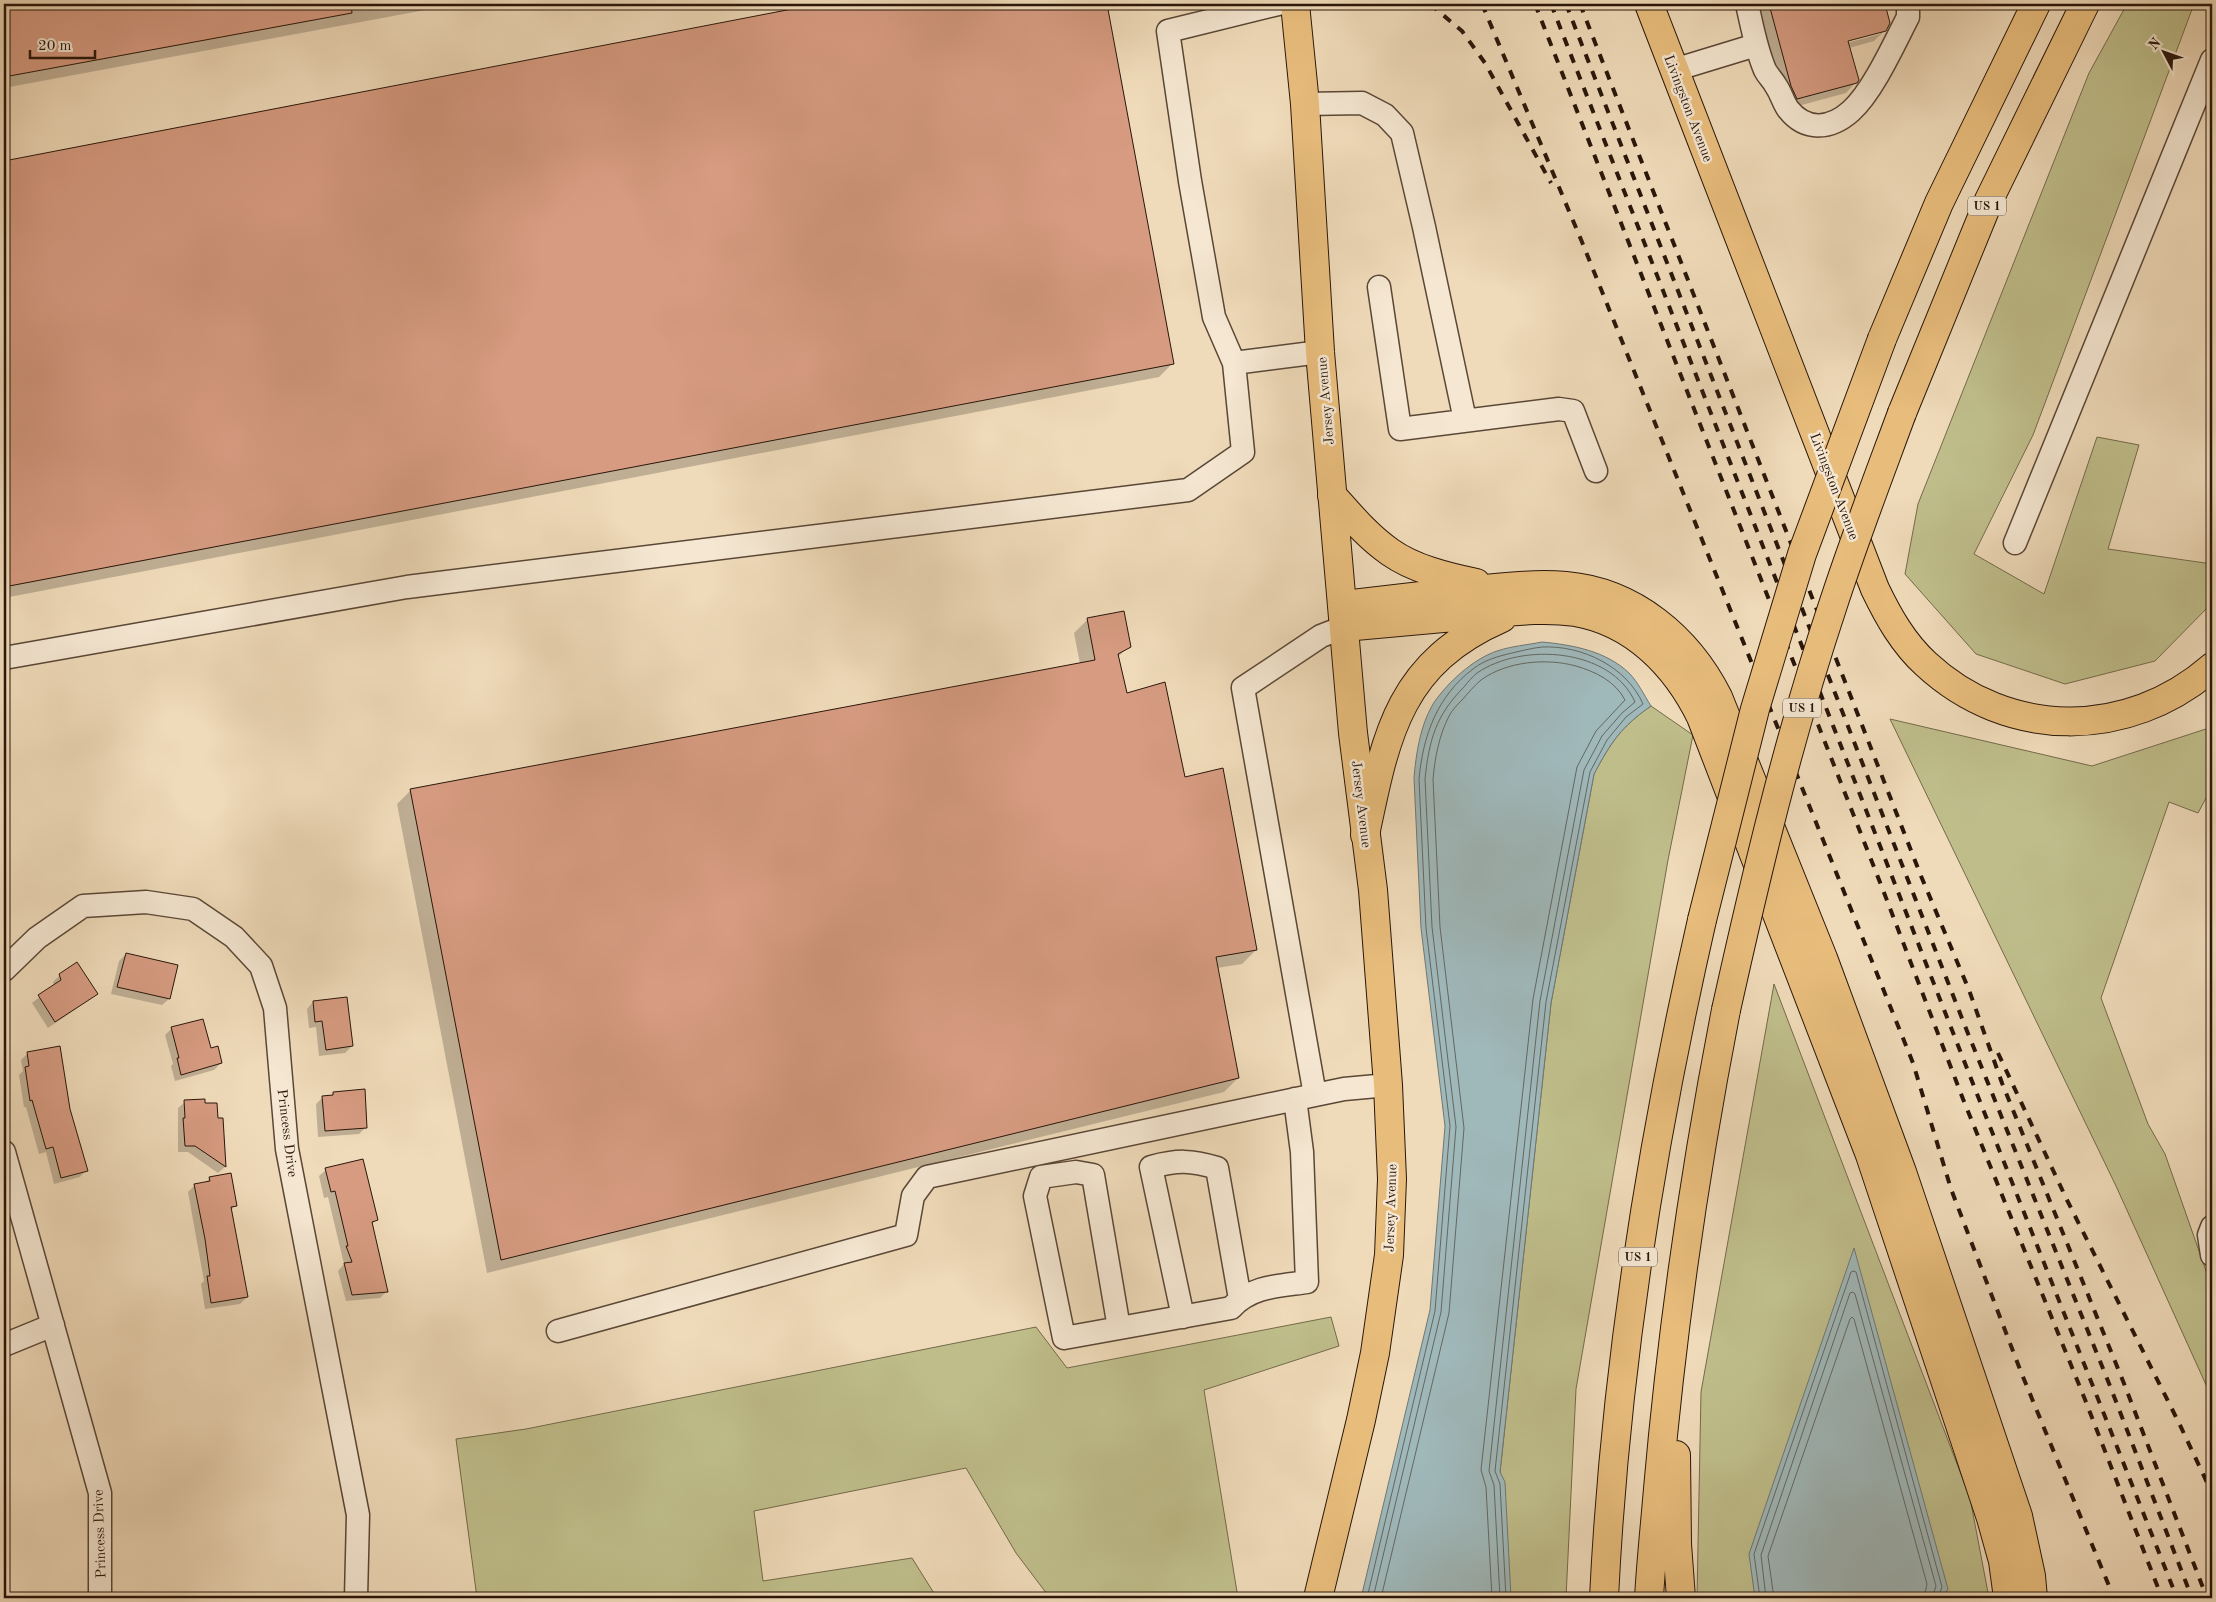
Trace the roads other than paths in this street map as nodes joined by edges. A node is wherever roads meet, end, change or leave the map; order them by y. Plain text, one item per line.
1 (1278, 4) edge
2 (1295, 4) edge
3 (1649, 4) edge
4 (1747, 4) edge
5 (1908, 4) edge
6 (2036, 4) edge
7 (2085, 4) edge
8 (1756, 45) junction
9 (2212, 60) edge
10 (1674, 70) junction
11 (1305, 104) junction
12 (1379, 287) dead end
13 (1320, 352) junction
14 (1234, 363) junction
15 (1465, 420) junction
16 (1596, 471) dead end
17 (1332, 495) junction
18 (2015, 543) dead end
19 (1500, 588) junction
20 (1517, 612) junction
21 (1343, 616) junction
22 (4, 658) edge
23 (2212, 667) edge
24 (1365, 835) junction
25 (4, 970) edge
26 (1388, 1085) junction
27 (1305, 1097) junction
28 (4, 1152) edge
29 (2212, 1227) edge
30 (2212, 1255) edge
31 (1240, 1299) junction
32 (1183, 1317) junction
33 (53, 1325) junction
34 (1119, 1328) junction
35 (558, 1331) dead end
36 (1673, 1335) junction
37 (4, 1345) edge
38 (1606, 1557) junction
39 (100, 1598) edge
40 (356, 1598) edge
41 (1318, 1598) edge
42 (1599, 1598) edge
43 (1604, 1598) edge
44 (1649, 1598) edge
45 (1681, 1598) edge
46 (2008, 1598) edge
47 (2033, 1598) edge

1 - 14 street
2 - 11 main road, Jersey Avenue
3 - 10 main road, Livingston Avenue
4 - 8 street
5 - 8 street
6 - 38 main road, US 1, bridge
7 - 36 main road, US 1, bridge
8 - 10 street
9 - 18 street
10 - 23 main road, Livingston Avenue
11 - 13 main road, Jersey Avenue
11 - 15 street
12 - 15 street
13 - 14 street
13 - 17 main road, Jersey Avenue
14 - 22 street
15 - 16 street
17 - 19 main road
17 - 21 main road, Jersey Avenue
19 - 21 main road
19 - 47 main road
20 - 21 main road
20 - 24 main road
20 - 46 main road
21 - 24 main road, Jersey Avenue
21 - 27 street
24 - 26 main road, Jersey Avenue
25 - 40 street, Princess Drive
26 - 27 street
26 - 41 main road, Jersey Avenue
27 - 31 street
27 - 35 street
28 - 33 street, Princess Drive
29 - 30 street
31 - 32 street
31 - 32 street
32 - 34 street
33 - 37 street
33 - 39 street, Princess Drive
34 - 34 street
36 - 44 main road, US 1
36 - 45 main road
38 - 42 main road
38 - 43 main road, US 1

